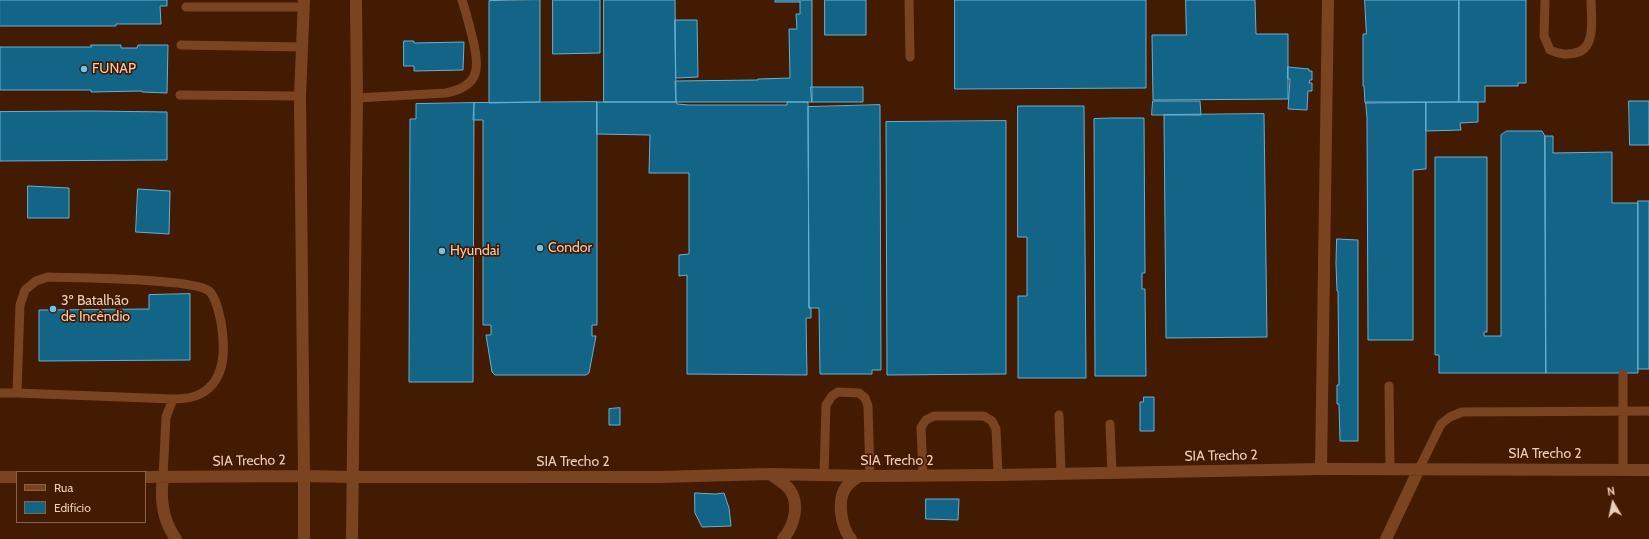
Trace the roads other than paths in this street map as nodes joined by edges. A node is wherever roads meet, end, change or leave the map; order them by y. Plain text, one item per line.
1 (356, 0) edge
2 (462, 0) edge
3 (909, 0) edge
4 (1328, 0) edge
5 (1545, 0) edge
6 (1591, 0) edge
7 (304, 4) edge
8 (186, 7) dead end
9 (181, 45) dead end
10 (302, 47) junction
11 (910, 56) dead end
12 (180, 95) dead end
13 (300, 96) junction
14 (357, 98) junction
15 (1623, 374) dead end
16 (1389, 386) dead end
17 (0, 393) edge
18 (17, 393) junction
19 (173, 399) junction
20 (1623, 410) junction
21 (1649, 411) edge
22 (1059, 414) dead end
23 (1110, 424) dead end
24 (1321, 469) junction
25 (1390, 469) junction
26 (1420, 469) junction
27 (1623, 470) junction
28 (1649, 470) edge
29 (1061, 473) junction
30 (1112, 473) junction
31 (770, 474) junction
32 (824, 475) junction
33 (923, 475) junction
34 (998, 475) junction
35 (304, 476) junction
36 (864, 476) junction
37 (0, 477) edge
38 (16, 477) edge
39 (146, 477) edge
40 (163, 477) junction
41 (353, 477) junction
42 (176, 539) edge
43 (304, 539) edge
44 (352, 539) edge
45 (783, 539) edge
46 (851, 539) edge
47 (1386, 539) edge

1 - 14 main road
2 - 14 lane
3 - 11 lane
4 - 24 main road
5 - 6 lane
7 - 8 lane
7 - 10 main road
9 - 10 lane
10 - 13 main road
12 - 13 lane
13 - 35 main road
14 - 41 main road
15 - 20 lane
16 - 25 lane
17 - 18 lane
18 - 19 lane
18 - 19 lane
19 - 40 lane
20 - 21 lane
20 - 26 lane
20 - 27 lane
22 - 29 lane
23 - 30 lane
24 - 25 main road, SIA Trecho 2
24 - 30 main road, SIA Trecho 2
25 - 26 main road, SIA Trecho 2
26 - 27 main road, SIA Trecho 2
26 - 47 main road
27 - 28 main road, SIA Trecho 2
29 - 30 main road, SIA Trecho 2
29 - 34 main road, SIA Trecho 2
31 - 32 main road, SIA Trecho 2
31 - 41 main road, SIA Trecho 2
31 - 45 main road
32 - 36 main road, SIA Trecho 2
32 - 36 lane
33 - 34 main road, SIA Trecho 2
33 - 34 lane
33 - 36 main road, SIA Trecho 2
35 - 40 main road, SIA Trecho 2
35 - 41 main road, SIA Trecho 2
35 - 43 main road
36 - 46 main road
37 - 38 main road
39 - 40 main road, SIA Trecho 2
40 - 42 main road
41 - 44 main road

